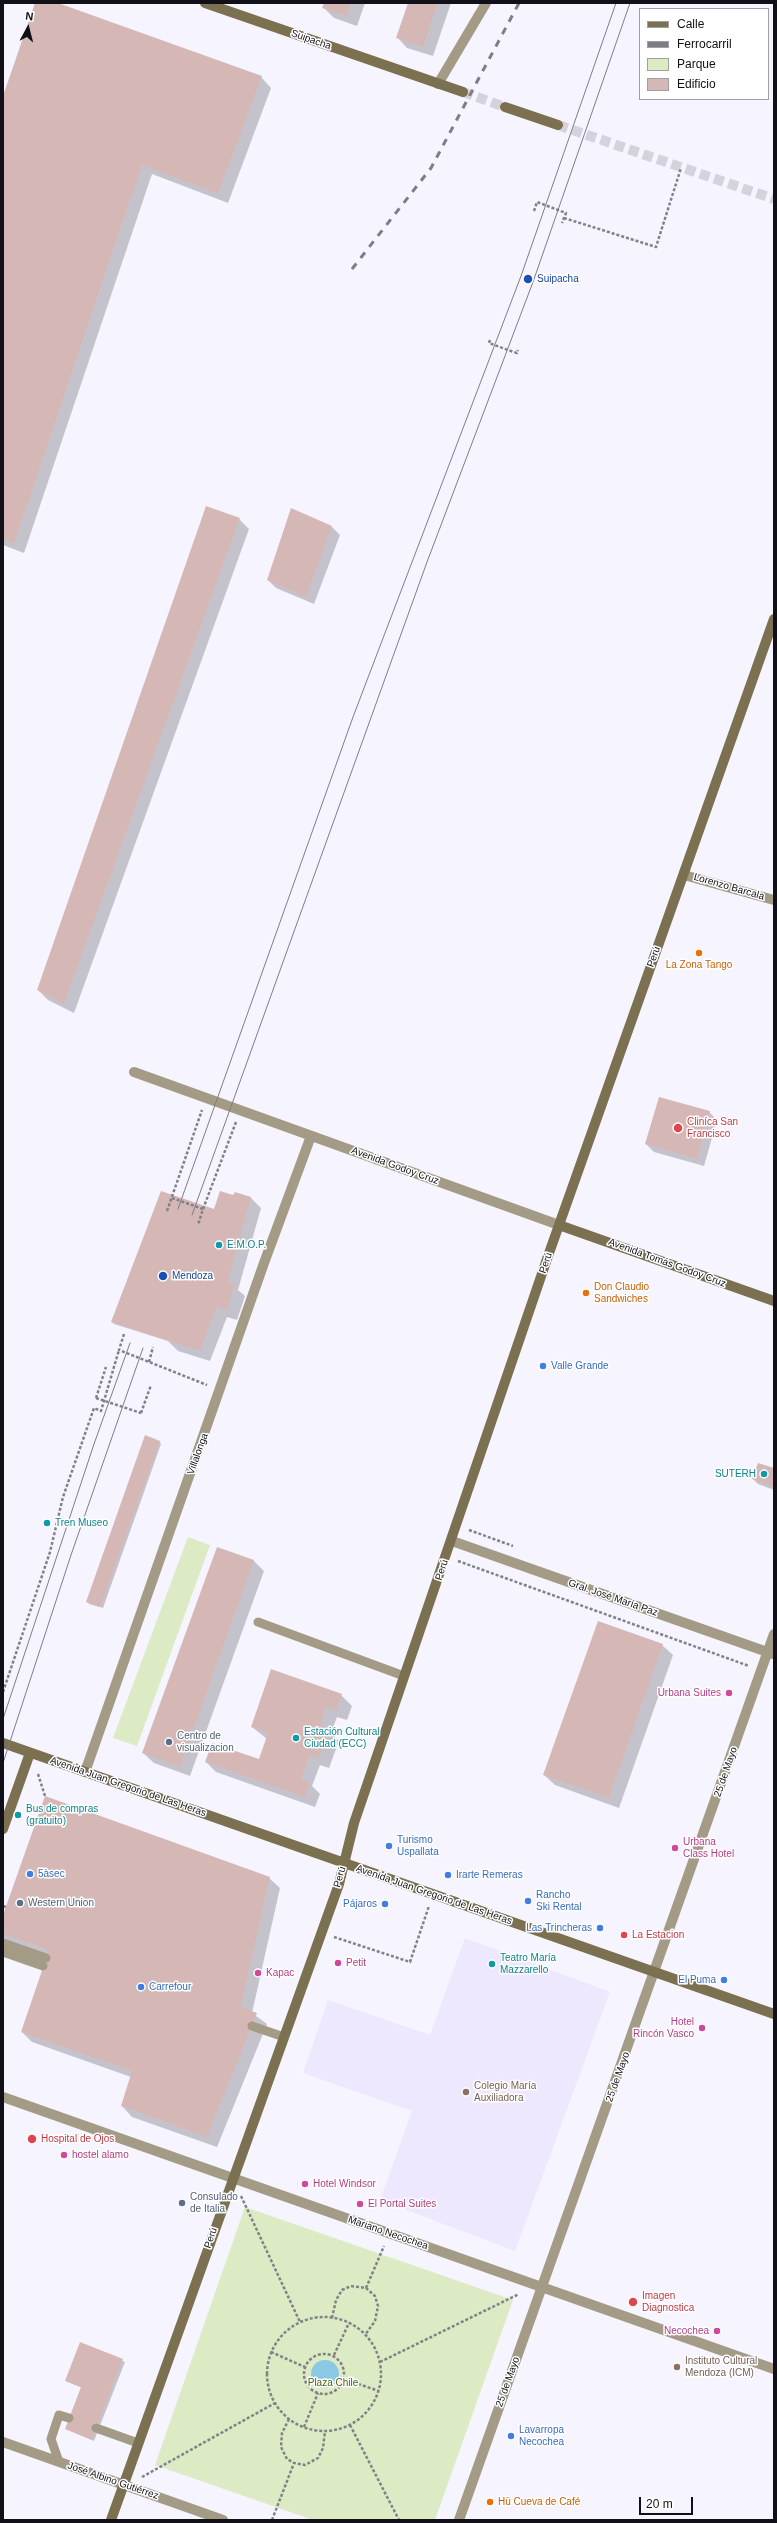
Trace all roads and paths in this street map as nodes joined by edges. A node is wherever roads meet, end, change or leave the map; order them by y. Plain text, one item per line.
1 (205, 3) edge
2 (486, 3) edge
3 (438, 84) junction
4 (463, 92) tunnel mouth
5 (505, 107) tunnel mouth
6 (558, 125) tunnel mouth
7 (681, 168) dead end
8 (534, 211) dead end
9 (564, 218) junction
10 (562, 223) dead end
11 (490, 340) dead end
12 (518, 350) dead end
13 (774, 619) edge
14 (684, 875) junction
15 (774, 900) edge
16 (134, 1072) dead end
17 (206, 1098) junction
18 (235, 1108) junction
19 (312, 1136) junction
20 (172, 1198) junction
21 (203, 1209) junction
22 (167, 1211) dead end
23 (559, 1224) junction
24 (198, 1225) dead end
25 (774, 1301) edge
26 (124, 1334) dead end
27 (154, 1347) dead end
28 (119, 1350) junction
29 (149, 1362) junction
30 (106, 1367) dead end
31 (151, 1385) dead end
32 (221, 1391) junction
33 (452, 1541) junction
34 (446, 1556) junction
35 (258, 1622) dead end
36 (774, 1634) edge
37 (771, 1653) edge
38 (761, 1670) junction
39 (404, 1676) junction
40 (3, 1692) edge
41 (3, 1743) edge
42 (30, 1753) junction
43 (84, 1772) junction
44 (3, 1829) edge
45 (344, 1863) junction
46 (433, 1894) junction
47 (322, 1932) junction
48 (3, 1944) edge
49 (3, 1952) edge
50 (655, 1972) junction
51 (774, 2014) edge
52 (252, 2026) dead end
53 (284, 2037) junction
54 (3, 2097) edge
55 (232, 2178) junction
56 (390, 2234) junction
57 (543, 2287) junction
58 (366, 2288) junction
59 (332, 2318) junction
60 (300, 2322) junction
61 (348, 2323) junction
62 (365, 2335) junction
63 (271, 2352) junction
64 (334, 2355) junction
65 (380, 2362) junction
66 (305, 2367) junction
67 (774, 2368) edge
68 (344, 2380) junction
69 (379, 2391) junction
70 (318, 2393) junction
71 (275, 2403) junction
72 (69, 2418) dead end
73 (289, 2419) junction
74 (350, 2425) junction
75 (304, 2427) junction
76 (96, 2428) dead end
77 (325, 2431) junction
78 (3, 2442) edge
79 (138, 2443) junction
80 (59, 2462) junction
81 (294, 2463) junction
82 (124, 2485) junction
83 (112, 2520) edge
84 (223, 2520) edge
85 (272, 2520) edge
86 (398, 2520) edge
87 (459, 2520) edge

1 - 3 main road, Suipacha
2 - 3 street
3 - 4 main road, Suipacha
5 - 6 main road
7 - 9 path
8 - 9 path
9 - 10 path
11 - 12 path
13 - 14 main road, Perú
14 - 15 street, Lorenzo Barcala
14 - 23 main road, Perú
16 - 17 street, Avenida Godoy Cruz
17 - 18 street, Avenida Godoy Cruz
17 - 20 path
18 - 19 street, Avenida Godoy Cruz
18 - 21 path
19 - 23 street, Avenida Godoy Cruz
19 - 32 street, Villalonga
20 - 21 path
20 - 22 path
21 - 24 path
23 - 25 main road, Avenida Tomás Godoy Cruz
23 - 33 main road, Perú
26 - 28 path
27 - 29 path
28 - 29 path
28 - 40 path
29 - 32 path
30 - 31 path, bridge
32 - 43 street, Villalonga
33 - 34 main road, Perú
33 - 37 street, Gral. José María Paz
34 - 38 path
34 - 39 main road, Perú
35 - 39 lane
36 - 37 street, 25 de Mayo
37 - 38 street, 25 de Mayo
38 - 50 street, 25 de Mayo
39 - 45 main road, Perú
41 - 42 main road, Avenida Juan Gregorio de Las Heras
42 - 43 main road, Avenida Juan Gregorio de Las Heras
42 - 44 main road
43 - 45 main road, Avenida Juan Gregorio de Las Heras
45 - 46 main road, Avenida Juan Gregorio de Las Heras
45 - 47 main road, Perú
46 - 47 path
46 - 50 main road, Avenida Juan Gregorio de Las Heras
47 - 53 main road, Perú
48 - 49 lane
50 - 51 main road, Avenida Juan Gregorio de Las Heras
50 - 57 street, 25 de Mayo
52 - 53 lane
53 - 55 main road, Perú
54 - 55 street, Mariano Necochea
55 - 56 street, Mariano Necochea
55 - 60 path
55 - 79 main road, Perú
56 - 57 street, Mariano Necochea
56 - 58 path
57 - 65 path
57 - 67 street, Mariano Necochea
57 - 87 street, 25 de Mayo
58 - 59 path
58 - 62 path
59 - 60 path
59 - 61 path
60 - 63 path
61 - 62 path
61 - 64 path
62 - 65 path
63 - 66 path
63 - 71 path
64 - 66 path
64 - 68 path
65 - 69 path
66 - 70 path
68 - 69 path
68 - 70 path
69 - 74 path
70 - 75 path
71 - 73 path
71 - 82 path
72 - 80 lane
73 - 75 path
73 - 81 path
74 - 77 path
74 - 86 path
75 - 77 path
76 - 79 lane
77 - 81 path
78 - 80 street, José Albino Gutiérrez
79 - 82 main road, Perú
80 - 82 street, José Albino Gutiérrez
81 - 85 path
82 - 83 main road, Perú
82 - 84 street, José Albino Gutiérrez

